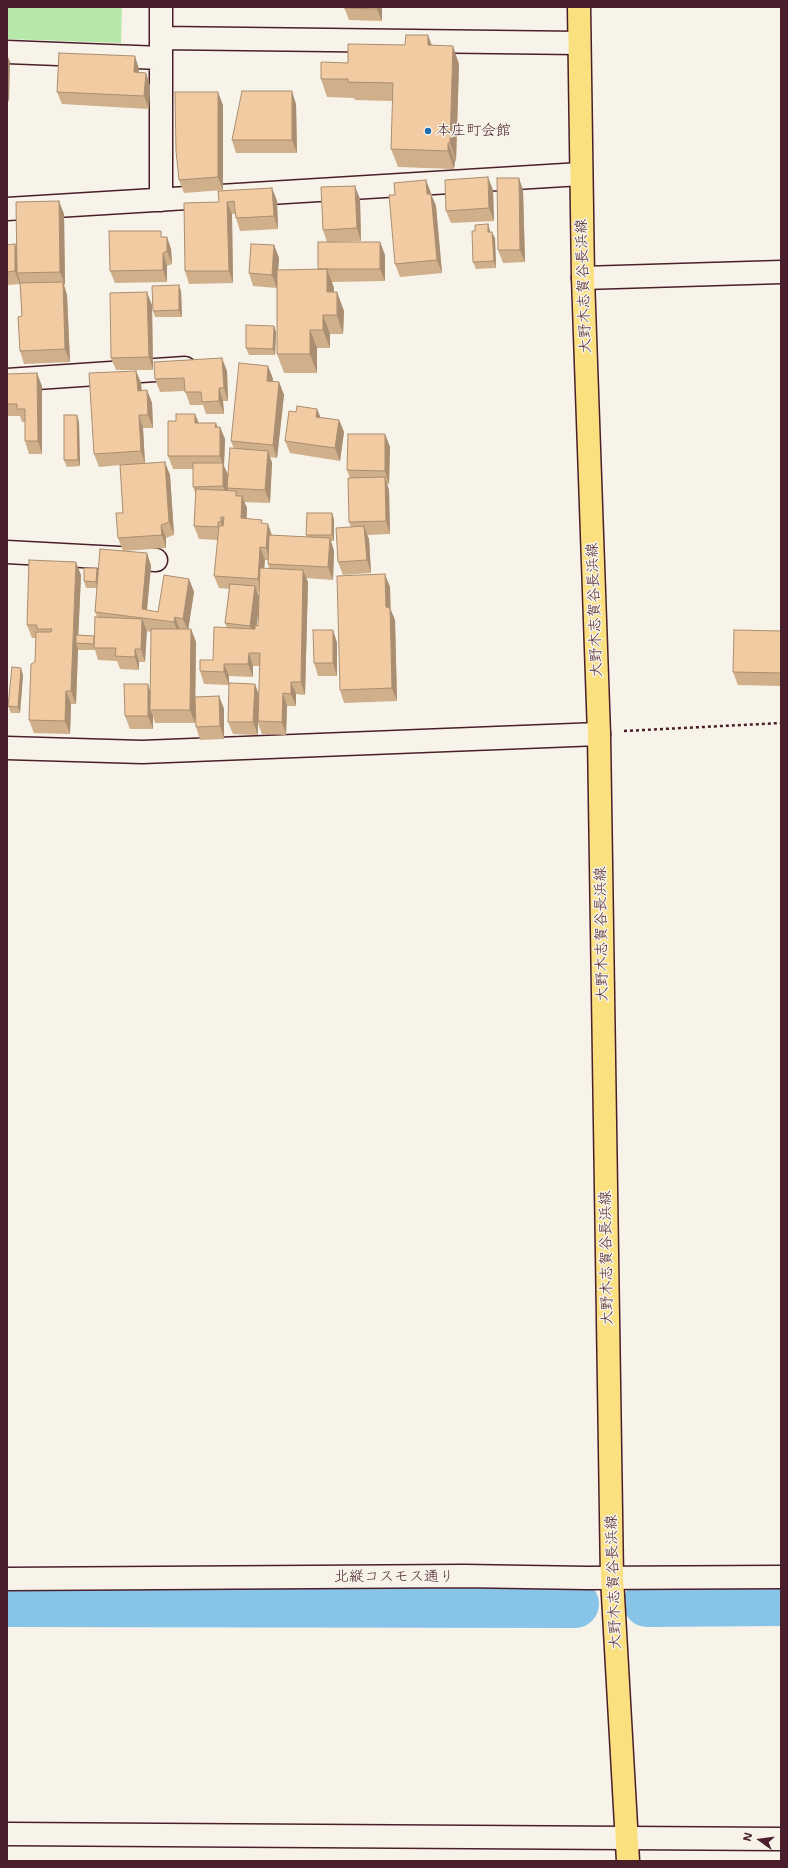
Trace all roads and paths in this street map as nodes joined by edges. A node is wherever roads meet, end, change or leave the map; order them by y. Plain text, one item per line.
1 (161, 7) edge
2 (579, 7) edge
3 (579, 43) junction
4 (161, 48) junction
5 (7, 52) edge
6 (581, 174) junction
7 (161, 200) junction
8 (7, 209) edge
9 (781, 272) edge
10 (583, 278) junction
11 (201, 367) edge
12 (7, 380) edge
13 (7, 552) edge
14 (156, 560) dead end
15 (781, 723) edge
16 (599, 734) junction
17 (7, 748) edge
18 (781, 1577) edge
19 (612, 1578) junction
20 (7, 1579) edge
21 (7, 1834) edge
22 (628, 1838) junction
23 (781, 1839) edge
24 (628, 1861) edge

1 - 4 street
2 - 3 main road, 大野木志賀谷長浜線
3 - 4 street
3 - 6 main road, 大野木志賀谷長浜線
4 - 5 street
4 - 7 street
6 - 7 street
6 - 10 main road, 大野木志賀谷長浜線
7 - 8 street
9 - 10 street
10 - 16 main road, 大野木志賀谷長浜線
11 - 12 street
13 - 14 street
15 - 16 path
16 - 17 street
16 - 19 main road, 大野木志賀谷長浜線
18 - 19 street, 北縦コスモス通り
19 - 20 street, 北縦コスモス通り
19 - 22 main road, 大野木志賀谷長浜線
21 - 22 street
22 - 23 street
22 - 24 main road, 大野木志賀谷長浜線

